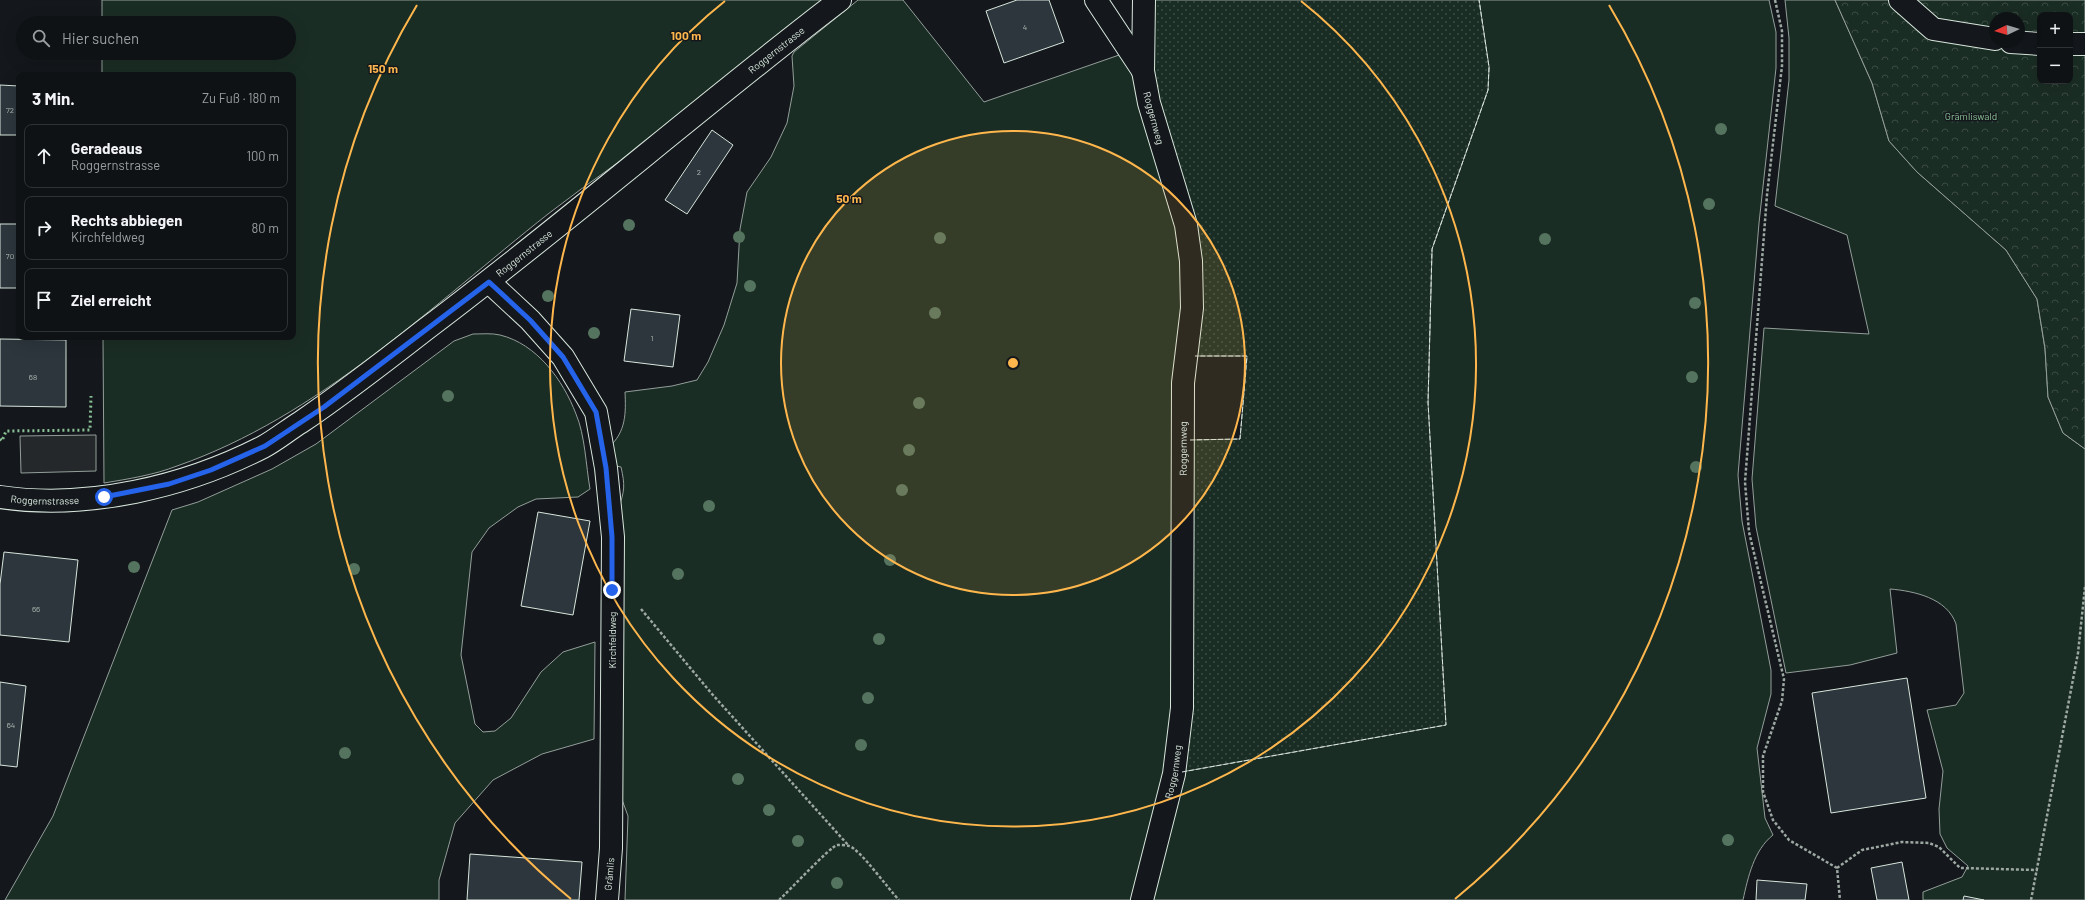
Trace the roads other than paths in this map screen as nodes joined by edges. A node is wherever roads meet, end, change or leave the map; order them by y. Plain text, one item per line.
1 (840, 0) edge
2 (1096, 0) edge
3 (1144, 0) edge
4 (1900, 0) edge
5 (1989, 38) edge
6 (2025, 43) edge
7 (2037, 44) edge
8 (2073, 44) edge
9 (2085, 44) edge
10 (1143, 71) junction
11 (489, 282) junction
12 (0, 497) edge
13 (611, 848) joint
14 (607, 900) edge
15 (1142, 900) edge

1 - 11 street, Roggernstrasse
2 - 10 street
3 - 10 street, Roggernweg
4 - 5 street
6 - 7 street
8 - 9 street
10 - 15 street, Roggernweg
11 - 12 street, Roggernstrasse
11 - 13 street, Kirchfeldweg
13 - 14 street, Grämlis

